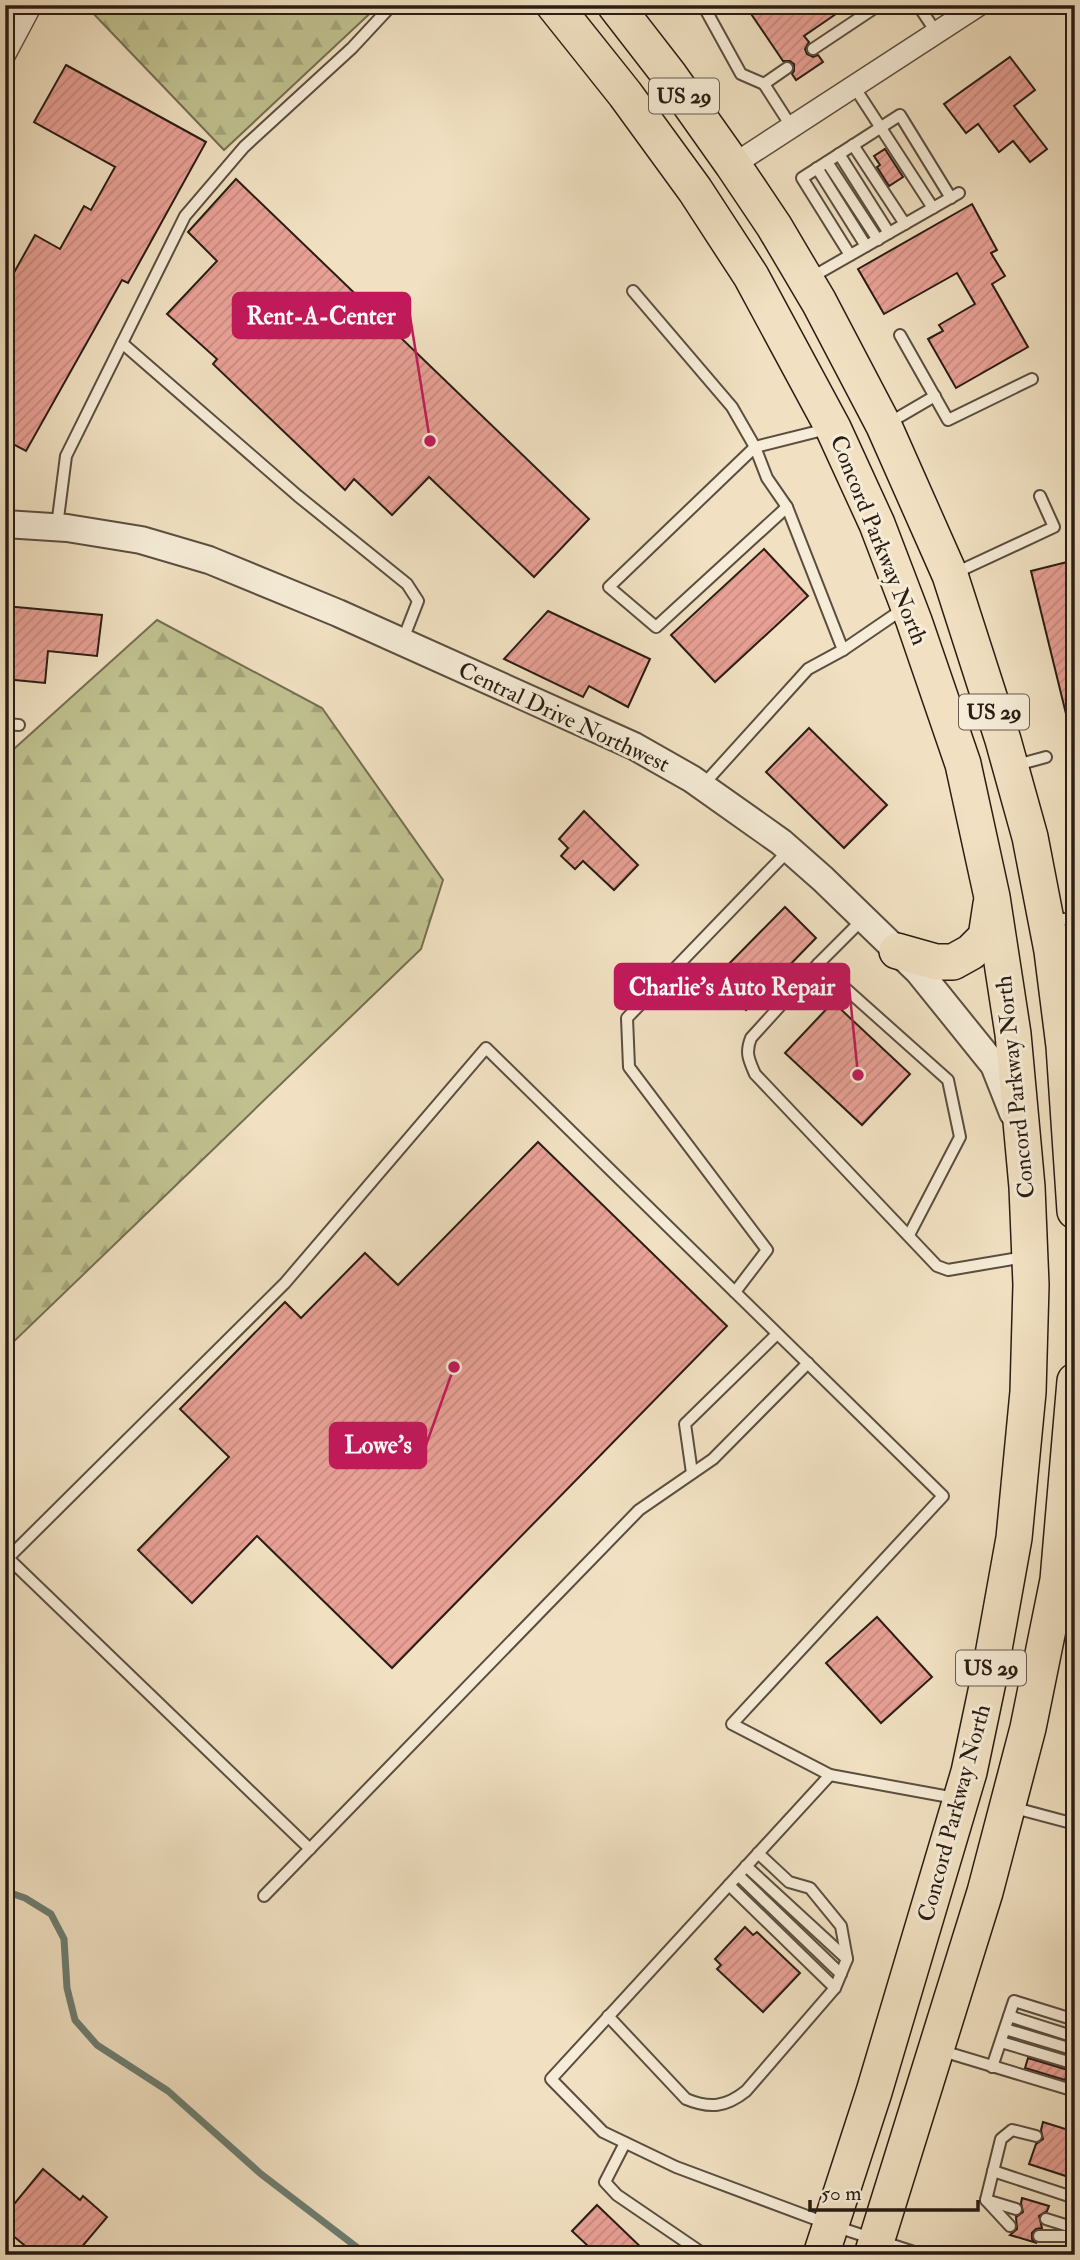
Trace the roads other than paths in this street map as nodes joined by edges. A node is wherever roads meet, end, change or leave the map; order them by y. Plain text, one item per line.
1 (31, 5) edge
2 (392, 5) edge
3 (554, 5) edge
4 (615, 5) edge
5 (703, 5) edge
6 (879, 5) edge
7 (918, 5) edge
8 (979, 5) edge
9 (936, 32) junction
10 (813, 49) dead end
11 (5, 54) edge
12 (787, 68) dead end
13 (764, 85) junction
14 (853, 85) junction
15 (791, 126) junction
16 (881, 127) junction
17 (853, 145) junction
18 (839, 154) junction
19 (827, 162) junction
20 (817, 168) junction
21 (741, 177) junction
22 (703, 202) junction
23 (933, 208) junction
24 (905, 224) junction
25 (890, 233) junction
26 (878, 240) junction
27 (866, 246) junction
28 (850, 255) junction
29 (806, 280) junction
30 (633, 291) dead end
31 (900, 335) dead end
32 (122, 343) junction
33 (1032, 379) dead end
34 (935, 396) junction
35 (884, 426) junction
36 (833, 428) junction
37 (755, 447) junction
38 (1040, 496) dead end
39 (787, 507) junction
40 (5, 524) edge
41 (57, 527) junction
42 (950, 575) junction
43 (908, 606) junction
44 (402, 642) junction
45 (843, 650) junction
46 (5, 724) edge
47 (19, 725) dead end
48 (1046, 757) dead end
49 (963, 764) junction
50 (1011, 767) junction
51 (701, 786) junction
52 (790, 849) junction
53 (992, 897) junction
54 (864, 918) junction
55 (1060, 919) edge
56 (897, 951) junction
57 (818, 964) junction
58 (1071, 1114) edge
59 (1023, 1138) junction
60 (1075, 1211) edge
61 (909, 1235) junction
62 (1030, 1256) junction
63 (734, 1292) junction
64 (777, 1334) junction
65 (808, 1363) junction
66 (1074, 1392) edge
67 (692, 1473) junction
68 (830, 1775) junction
69 (961, 1800) junction
70 (1008, 1806) junction
71 (1075, 1824) edge
72 (310, 1849) junction
73 (758, 1853) junction
74 (742, 1870) junction
75 (729, 1885) junction
76 (264, 1896) dead end
77 (847, 1959) junction
78 (841, 1974) junction
79 (835, 1988) junction
80 (608, 2016) junction
81 (1009, 2016) junction
82 (1075, 2020) edge
83 (1005, 2029) junction
84 (1075, 2037) edge
85 (1001, 2042) junction
86 (936, 2050) junction
87 (1075, 2050) edge
88 (1075, 2064) edge
89 (992, 2067) junction
90 (1075, 2091) edge
91 (1036, 2136) dead end
92 (625, 2143) junction
93 (993, 2171) junction
94 (1075, 2199) edge
95 (986, 2200) junction
96 (1016, 2209) dead end
97 (1046, 2219) dead end
98 (1010, 2226) dead end
99 (1075, 2228) edge
100 (1039, 2236) dead end
101 (1075, 2236) edge
102 (826, 2240) edge
103 (875, 2248) edge
104 (705, 2255) edge
105 (923, 2255) edge

1 - 11 street
2 - 32 lane
3 - 22 highway, Concord Parkway North / US 29
4 - 21 highway, Concord Parkway North / US 29
5 - 13 lane
6 - 10 lane
7 - 9 lane
8 - 9 street
9 - 14 street
12 - 13 lane
13 - 15 lane
14 - 15 street
14 - 16 lane
15 - 21 street
16 - 17 lane
16 - 23 lane
16 - 23 lane
17 - 18 lane
17 - 24 lane
18 - 19 lane
18 - 25 lane
19 - 20 lane
19 - 26 lane
20 - 27 lane
20 - 28 lane
21 - 22 highway
21 - 29 highway, Concord Parkway North / US 29
22 - 36 highway, Concord Parkway North / US 29
23 - 24 lane
24 - 25 lane
25 - 26 lane
26 - 27 lane
27 - 28 lane
28 - 29 lane
29 - 35 highway, Concord Parkway North / US 29
30 - 37 lane
31 - 34 lane
32 - 41 lane
32 - 44 lane
33 - 34 lane
34 - 35 lane
35 - 42 highway, Concord Parkway North / US 29
36 - 37 lane
36 - 43 highway, Concord Parkway North / US 29
37 - 39 lane
37 - 39 lane
38 - 42 lane
39 - 45 lane
40 - 41 street, Central Drive Northwest
41 - 44 street, Central Drive Northwest
42 - 50 highway, Concord Parkway North / US 29
43 - 45 lane
43 - 49 highway, Concord Parkway North / US 29
44 - 51 street, Central Drive Northwest
45 - 51 lane
46 - 47 lane
48 - 50 lane
49 - 53 highway, Concord Parkway North / US 29
49 - 58 highway
50 - 55 highway, Concord Parkway North / US 29
51 - 52 street, Central Drive Northwest
52 - 54 street, Central Drive Northwest
52 - 63 lane
53 - 56 highway
53 - 59 highway, Concord Parkway North / US 29
54 - 56 street, Central Drive Northwest
54 - 57 lane
55 - 58 highway, Concord Parkway North / US 29
56 - 59 street, Central Drive Northwest
57 - 61 lane
57 - 61 lane
58 - 60 highway, Concord Parkway North / US 29
59 - 62 highway, Concord Parkway North / US 29
61 - 62 lane
62 - 69 highway, Concord Parkway North / US 29
63 - 64 lane
63 - 72 lane
64 - 65 lane
64 - 67 lane
65 - 67 lane
65 - 68 lane
66 - 70 highway, US 29
67 - 72 lane
68 - 69 lane
68 - 73 lane
69 - 102 highway, Concord Parkway North / US 29
70 - 71 lane
70 - 86 highway, US 29
72 - 76 lane
73 - 74 lane
73 - 77 lane
74 - 75 lane
74 - 77 lane
74 - 78 lane
75 - 79 lane
75 - 80 lane
77 - 78 lane
78 - 79 lane
79 - 80 lane
80 - 92 lane
81 - 82 lane
81 - 83 lane
81 - 84 lane
83 - 85 lane
83 - 87 lane
85 - 88 lane
85 - 89 lane
86 - 89 lane
86 - 103 highway, US 29
89 - 90 lane
91 - 93 lane
92 - 102 lane
92 - 104 lane
93 - 94 lane
93 - 95 lane
95 - 96 lane
95 - 98 lane
97 - 99 lane
100 - 101 lane
102 - 103 lane
103 - 105 lane

